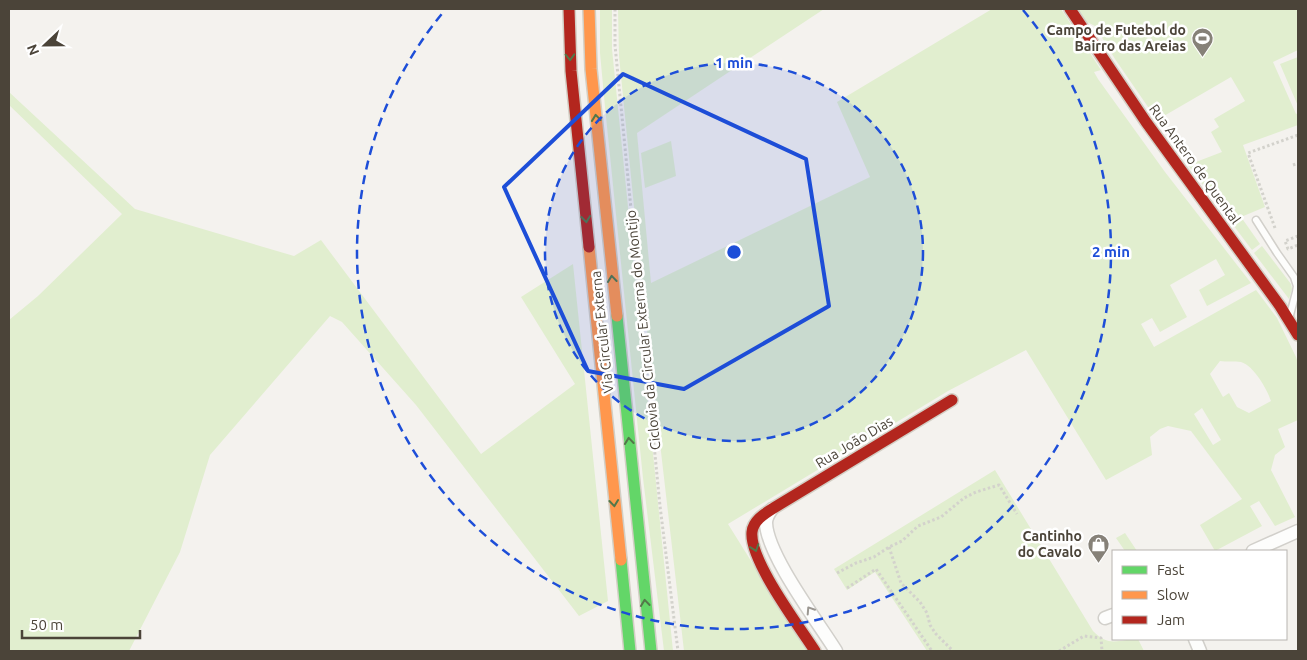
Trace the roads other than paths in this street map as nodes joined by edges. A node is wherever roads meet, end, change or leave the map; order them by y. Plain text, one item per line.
1 (569, 9) edge
2 (589, 9) edge
3 (1070, 9) edge
4 (1256, 220) dead end
5 (1289, 319) junction
6 (1298, 335) edge
7 (952, 400) dead end
8 (772, 509) junction
9 (1298, 530) edge
10 (1255, 550) edge
11 (630, 651) edge
12 (650, 651) edge
13 (815, 651) edge
14 (836, 651) edge

1 -> 11 main road, Via Circular Externa
12 -> 2 main road, Via Circular Externa
3 - 5 main road, Rua Antero de Quental
4 - 5 lane
5 - 6 main road, Rua Antero de Quental
7 - 8 main road, Rua João Dias
8 -> 13 main road, Rua João Dias
14 -> 8 street
9 - 10 street

